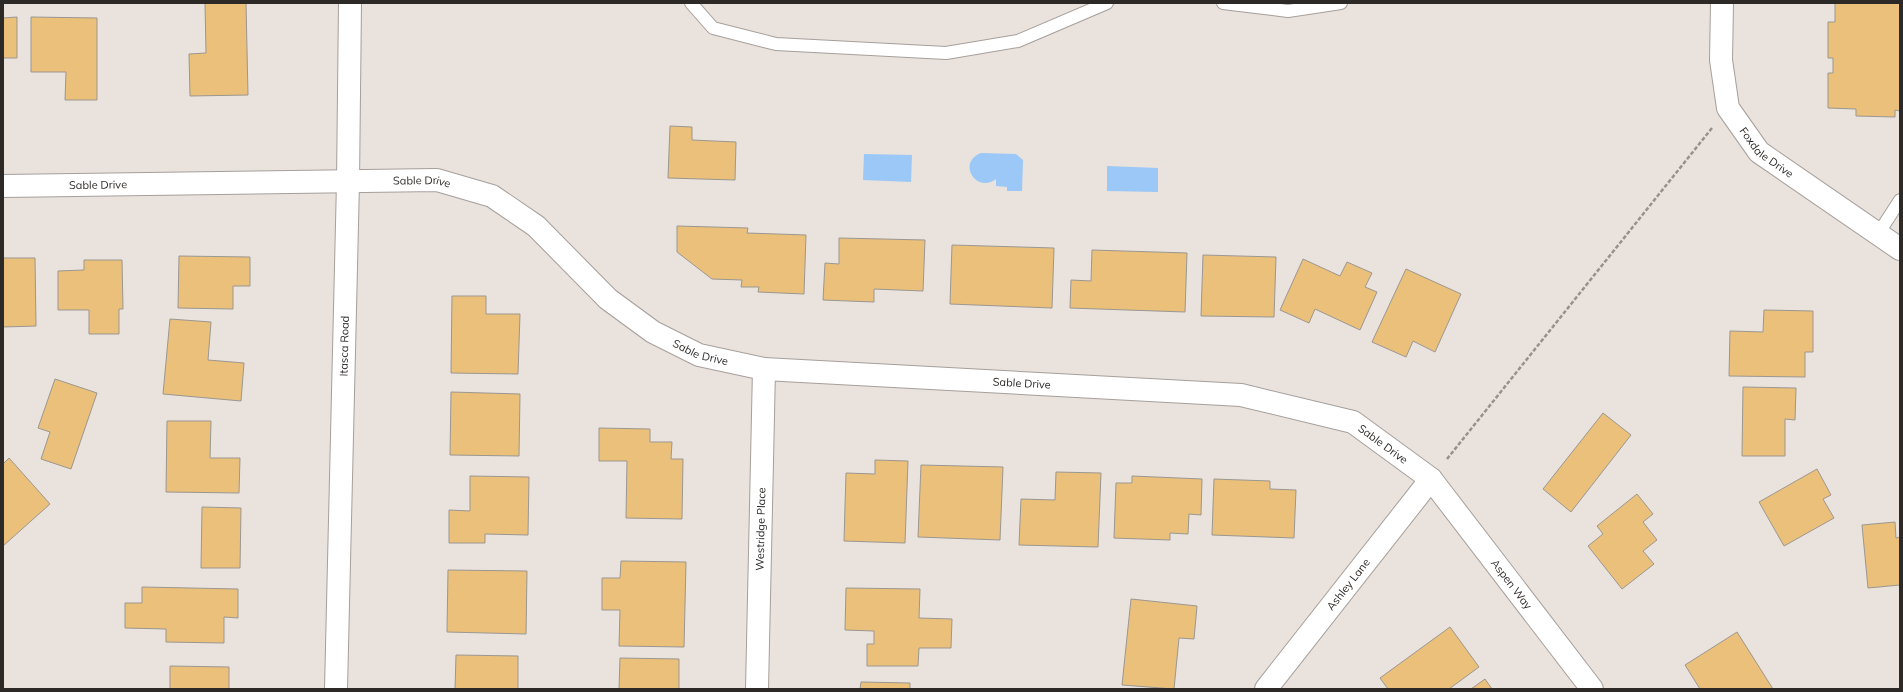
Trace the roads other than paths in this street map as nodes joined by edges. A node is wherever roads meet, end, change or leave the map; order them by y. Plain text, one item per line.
1 (350, 3) edge
2 (691, 3) edge
3 (1107, 3) edge
4 (1223, 3) edge
5 (1341, 3) edge
6 (1722, 3) edge
7 (348, 182) junction
8 (3, 186) edge
9 (1900, 200) edge
10 (1878, 234) junction
11 (1900, 249) edge
12 (764, 369) junction
13 (1431, 479) junction
14 (336, 689) edge
15 (757, 689) edge
16 (1266, 689) edge
17 (1592, 689) edge

1 - 7 street, Itasca Road
2 - 3 lane
4 - 5 lane
6 - 10 street, Foxdale Drive
7 - 8 street, Sable Drive
7 - 12 street, Sable Drive
7 - 14 street, Itasca Road
9 - 10 lane
10 - 11 street, Foxdale Drive
12 - 13 street, Sable Drive
12 - 15 street, Westridge Place
13 - 16 street, Ashley Lane
13 - 17 street, Aspen Way

